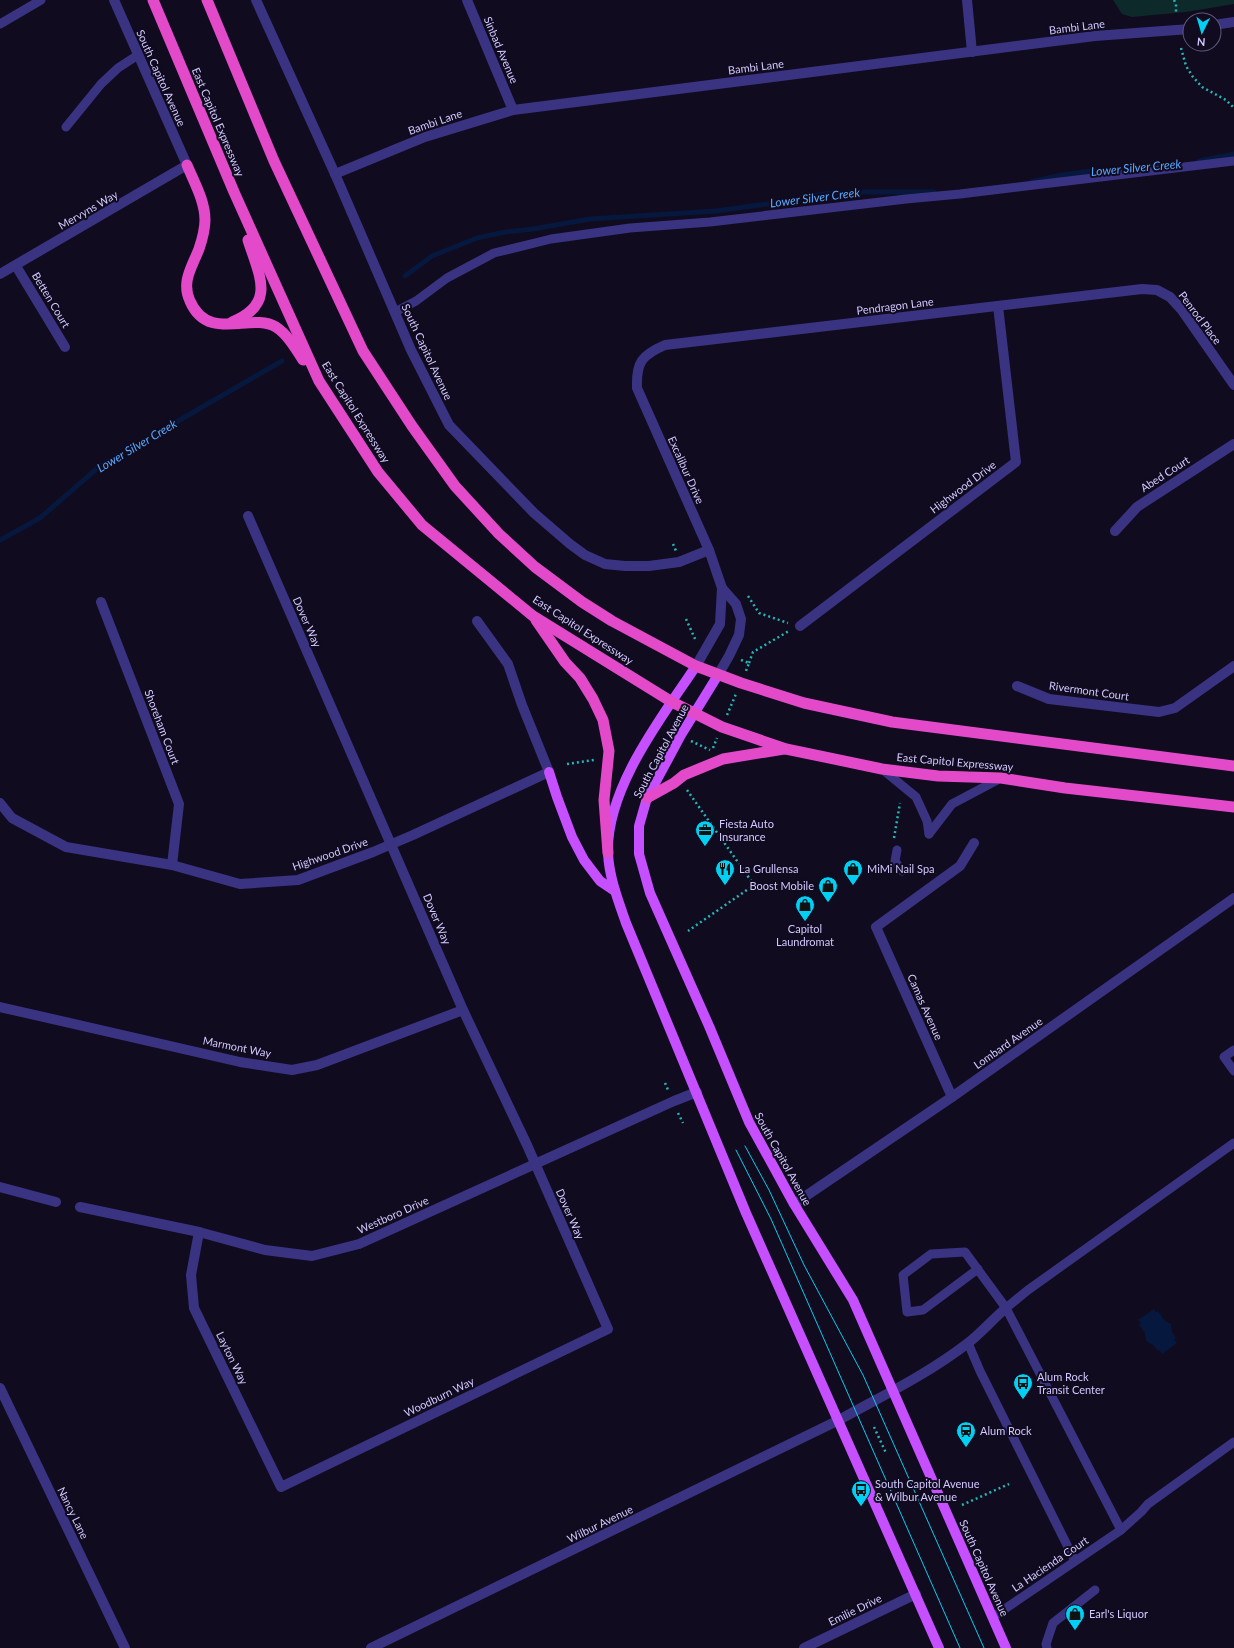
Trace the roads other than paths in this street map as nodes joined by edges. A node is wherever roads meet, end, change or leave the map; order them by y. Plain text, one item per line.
1 (41, 0) edge
2 (114, 0) edge
3 (152, 0) edge
4 (207, 0) edge
5 (256, 0) edge
6 (467, 0) edge
7 (967, 0) edge
8 (1234, 22) edge
9 (0, 24) edge
10 (1222, 24) edge
11 (1182, 30) edge
12 (972, 52) junction
13 (138, 55) junction
14 (513, 110) junction
15 (66, 127) dead end
16 (1234, 161) edge
17 (187, 165) junction
18 (334, 174) junction
19 (234, 192) junction
20 (16, 266) junction
21 (0, 274) edge
22 (1157, 290) joint
23 (998, 306) junction
24 (395, 312) junction
25 (225, 325) junction
26 (65, 347) dead end
27 (640, 361) joint
28 (319, 382) junction
29 (1234, 385) edge
30 (1234, 444) edge
31 (248, 516) dead end
32 (1115, 531) dead end
33 (709, 550) junction
34 (722, 588) junction
35 (101, 602) dead end
36 (533, 616) junction
37 (477, 621) dead end
38 (800, 626) road end
39 (696, 666) junction
40 (1234, 666) edge
41 (718, 675) junction
42 (1018, 686) dead end
43 (672, 702) junction
44 (694, 712) junction
45 (786, 749) junction
46 (1234, 766) edge
47 (882, 769) junction
48 (549, 772) junction
49 (1001, 778) junction
50 (647, 798) junction
51 (0, 803) edge
52 (1234, 807) edge
53 (974, 843) dead end
54 (391, 844) junction
55 (897, 850) road end
56 (608, 853) junction
57 (172, 865) junction
58 (902, 871) dead end
59 (615, 891) junction
60 (1234, 898) edge
61 (0, 1007) edge
62 (463, 1010) junction
63 (1234, 1050) edge
64 (1234, 1071) edge
65 (697, 1092) junction
66 (952, 1097) junction
67 (1234, 1143) edge
68 (536, 1164) junction
69 (0, 1187) edge
70 (56, 1202) dead end
71 (794, 1204) junction
72 (80, 1207) dead end
73 (199, 1232) junction
74 (978, 1269) junction
75 (1006, 1308) junction
76 (608, 1329) joint
77 (968, 1343) junction
78 (0, 1388) edge
79 (893, 1391) junction
80 (839, 1420) junction
81 (1234, 1442) edge
82 (281, 1487) joint
83 (1121, 1530) junction
84 (1075, 1561) junction
85 (1095, 1590) dead end
86 (916, 1594) junction
87 (993, 1617) junction
88 (1044, 1647) edge
89 (125, 1648) edge
90 (370, 1648) edge
91 (804, 1648) edge
92 (939, 1648) edge
93 (1006, 1648) edge

1 - 9 lane
2 - 13 street, South Capitol Avenue
3 - 19 highway, East Capitol Expressway
4 - 39 highway, East Capitol Expressway
5 - 18 street, South Capitol Avenue
6 - 14 street, Sinbad Avenue
7 - 12 street
8 - 10 street
11 - 12 street, Bambi Lane
12 - 14 street, Bambi Lane
13 - 15 lane
13 - 17 street, South Capitol Avenue
14 - 18 street, Bambi Lane
16 - 24 lane
17 - 20 street, Mervyns Way
17 - 25 highway
18 - 24 street, South Capitol Avenue
19 - 25 highway
19 - 28 highway, East Capitol Expressway
20 - 21 street, Mervyns Way
20 - 26 street, Betten Court
22 - 23 street, Pendragon Lane
22 - 29 street, Penrod Place
23 - 27 street, Pendragon Lane
23 - 38 street, Highwood Drive
24 - 33 street, South Capitol Avenue
25 - 28 highway
27 - 33 street, Excalibur Drive
28 - 36 highway, East Capitol Expressway
30 - 32 street, Abed Court
31 - 54 street, Dover Way
33 - 34 street, Excalibur Drive
34 - 39 street, Excalibur Drive
34 - 41 street, Excalibur Drive
35 - 57 street, Shoreham Court
36 - 43 highway, East Capitol Expressway
36 - 56 highway
37 - 48 street
39 - 41 highway, East Capitol Expressway
39 - 43 main road, South Capitol Avenue
40 - 42 street, Rivermont Court
41 - 44 main road, South Capitol Avenue
41 - 46 highway, East Capitol Expressway
43 - 44 highway, East Capitol Expressway
43 - 56 main road, South Capitol Avenue
44 - 45 highway, East Capitol Expressway
44 - 50 main road, South Capitol Avenue
45 - 47 highway, East Capitol Expressway
45 - 50 highway
47 - 49 highway, East Capitol Expressway
47 - 49 lane
48 - 54 street, Highwood Drive
48 - 59 main road
49 - 52 highway, East Capitol Expressway
50 - 71 main road, South Capitol Avenue
51 - 57 street, Highwood Drive
53 - 66 street, Camas Avenue
54 - 57 street, Highwood Drive
54 - 62 street, Dover Way
55 - 58 lane
56 - 59 main road, South Capitol Avenue
59 - 65 main road, South Capitol Avenue
60 - 66 street, Lombard Avenue
61 - 62 street, Marmont Way
62 - 68 street, Dover Way
63 - 64 lane
65 - 68 street, Westboro Drive
65 - 80 main road, South Capitol Avenue
66 - 71 street, Lombard Avenue
67 - 75 lane
68 - 73 street, Westboro Drive
68 - 76 street, Dover Way
69 - 70 street
71 - 79 main road, South Capitol Avenue
72 - 73 street, Westboro Drive
73 - 82 street, Layton Way
74 - 74 lane
74 - 75 lane
75 - 77 street, Wilbur Avenue
75 - 83 lane
76 - 82 street, Woodburn Way
77 - 79 street, Wilbur Avenue
77 - 84 lane
78 - 89 street, Nancy Lane
79 - 80 street, Wilbur Avenue
79 - 87 main road, South Capitol Avenue
80 - 86 main road, South Capitol Avenue
80 - 90 street, Wilbur Avenue
81 - 83 lane, La Hacienda Court
83 - 84 lane, La Hacienda Court
84 - 87 lane, La Hacienda Court
85 - 88 lane
86 - 91 street, Emilie Drive
86 - 92 main road, South Capitol Avenue
87 - 93 main road, South Capitol Avenue

